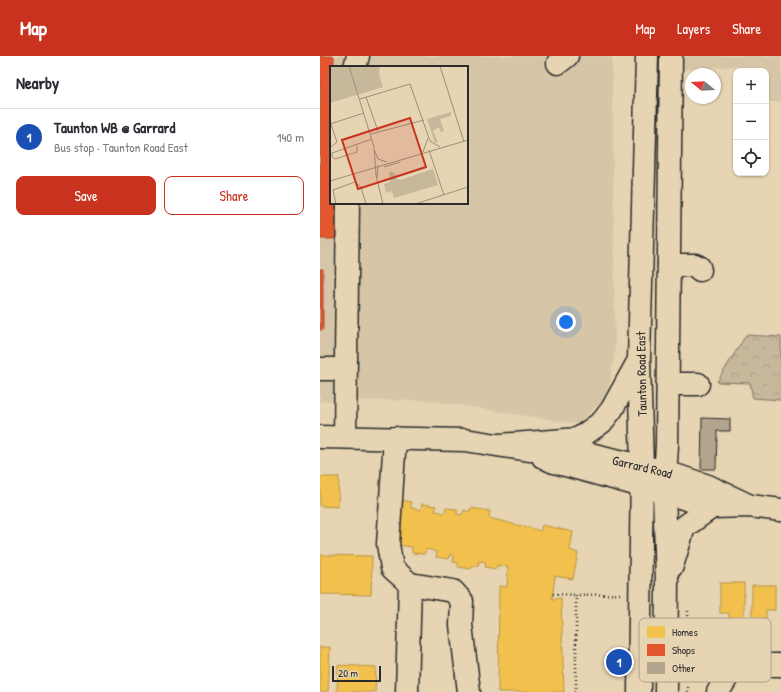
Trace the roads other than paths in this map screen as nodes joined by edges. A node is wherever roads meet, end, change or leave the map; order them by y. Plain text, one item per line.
1 (358, 56) edge
2 (646, 56) edge
3 (671, 56) edge
4 (355, 66) edge
5 (348, 204) edge
6 (669, 265) junction
7 (700, 270) dead end
8 (639, 360) junction
9 (320, 369) edge
10 (345, 369) junction
11 (668, 384) junction
12 (698, 384) dead end
13 (320, 436) edge
14 (346, 437) junction
15 (395, 438) junction
16 (500, 445) junction
17 (642, 477) junction
18 (665, 482) junction
19 (750, 506) junction
20 (712, 507) junction
21 (781, 510) edge
22 (667, 580) junction
23 (410, 584) junction
24 (640, 618) edge
25 (667, 618) edge
26 (639, 682) edge
27 (666, 682) edge
28 (725, 682) edge
29 (407, 692) edge
30 (469, 692) edge
31 (639, 692) edge
32 (666, 692) edge
33 (718, 692) edge

1 - 4 main road
2 - 8 main road, Taunton Road East
3 - 6 main road, Taunton Road East
5 - 10 main road
6 - 7 main road
6 - 11 main road, Taunton Road East
8 - 16 main road
8 - 17 main road, Taunton Road East
9 - 10 main road
10 - 14 main road
11 - 12 main road
11 - 18 main road, Taunton Road East
13 - 14 main road, Garrard Road
14 - 15 main road, Garrard Road
15 - 16 main road, Garrard Road
15 - 23 main road
16 - 17 main road, Garrard Road
17 - 18 main road, Garrard Road
17 - 24 main road, Taunton Road East
18 - 19 main road, Garrard Road
18 - 20 main road, Garrard Road
18 - 22 main road, Taunton Road East
19 - 20 main road, Garrard Road
19 - 21 main road, Garrard Road
20 - 22 main road
22 - 25 main road, Taunton Road East
23 - 29 main road
23 - 30 main road
26 - 31 main road, Taunton Road East
27 - 32 main road, Taunton Road East
28 - 33 main road

